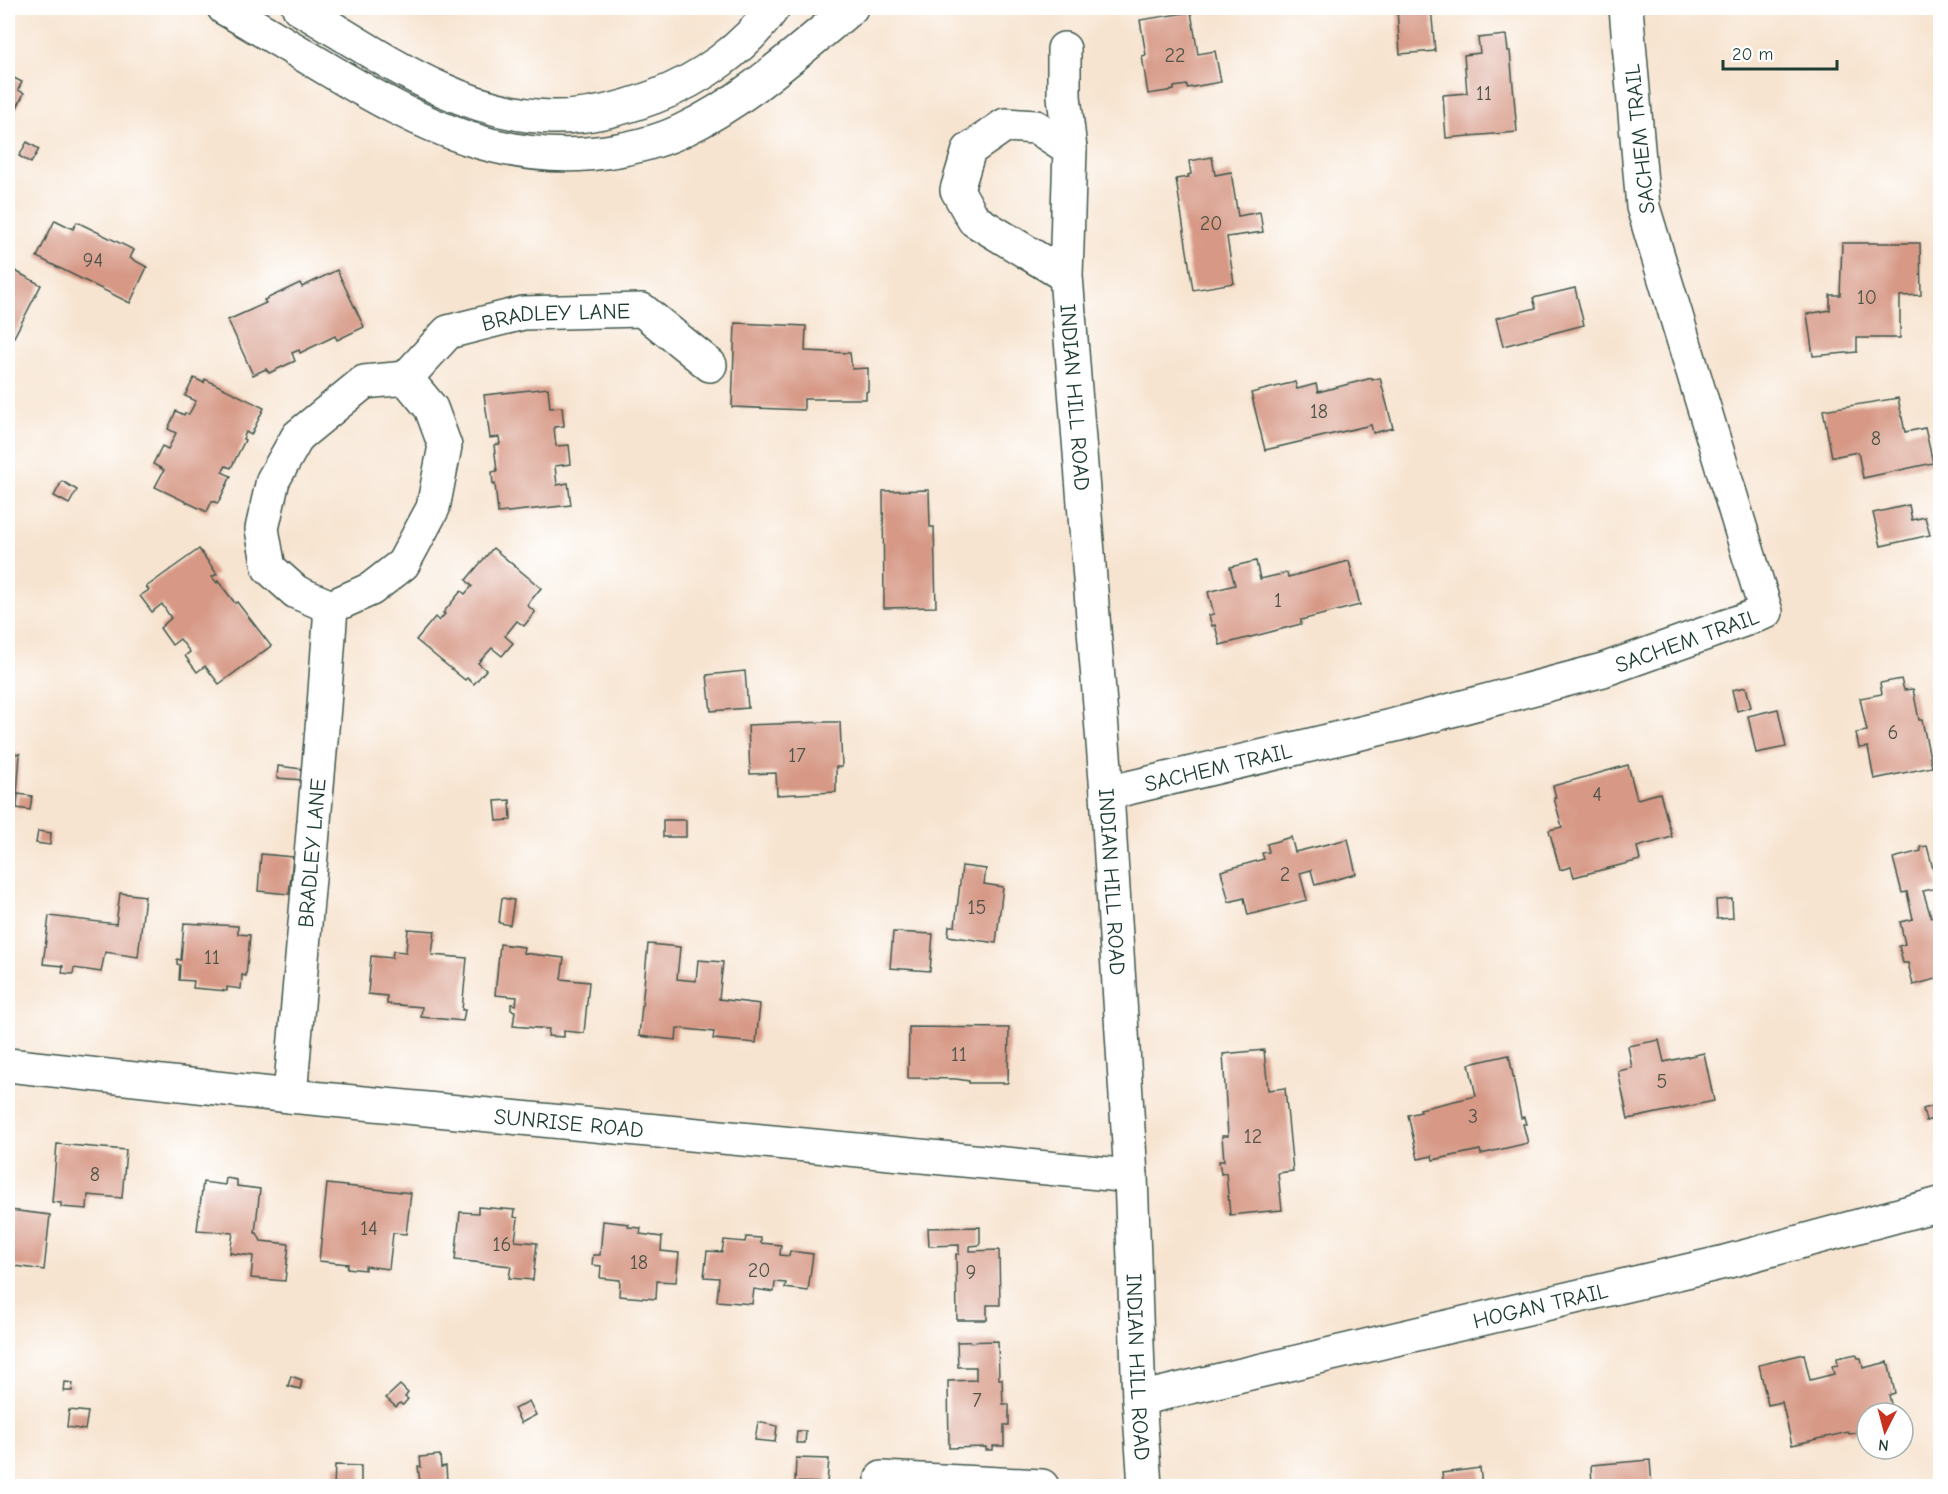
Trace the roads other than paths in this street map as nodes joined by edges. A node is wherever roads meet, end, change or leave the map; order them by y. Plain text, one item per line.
1 (224, 8) edge
2 (298, 8) edge
3 (773, 8) edge
4 (851, 8) edge
5 (1626, 8) edge
6 (1064, 49) dead end
7 (1070, 149) junction
8 (1065, 276) junction
9 (710, 365) dead end
10 (406, 378) junction
11 (331, 607) junction
12 (1107, 794) junction
13 (8, 1065) edge
14 (290, 1096) junction
15 (1131, 1176) junction
16 (1941, 1204) edge
17 (1139, 1399) junction
18 (882, 1478) dead end
19 (1042, 1486) edge
20 (1145, 1486) edge

1 - 4 main road
2 - 3 main road
5 - 12 main road, SACHEM TRAIL
6 - 7 main road, INDIAN HILL ROAD
7 - 8 main road, INDIAN HILL ROAD
7 - 8 main road, INDIAN HILL ROAD
8 - 12 main road, INDIAN HILL ROAD
9 - 10 main road, BRADLEY LANE
10 - 11 main road
10 - 11 main road
11 - 14 main road, BRADLEY LANE
12 - 15 main road, INDIAN HILL ROAD
13 - 14 main road, SUNRISE ROAD
14 - 15 main road, SUNRISE ROAD
15 - 17 main road, INDIAN HILL ROAD
16 - 17 main road, HOGAN TRAIL
17 - 20 main road, INDIAN HILL ROAD
18 - 19 main road

